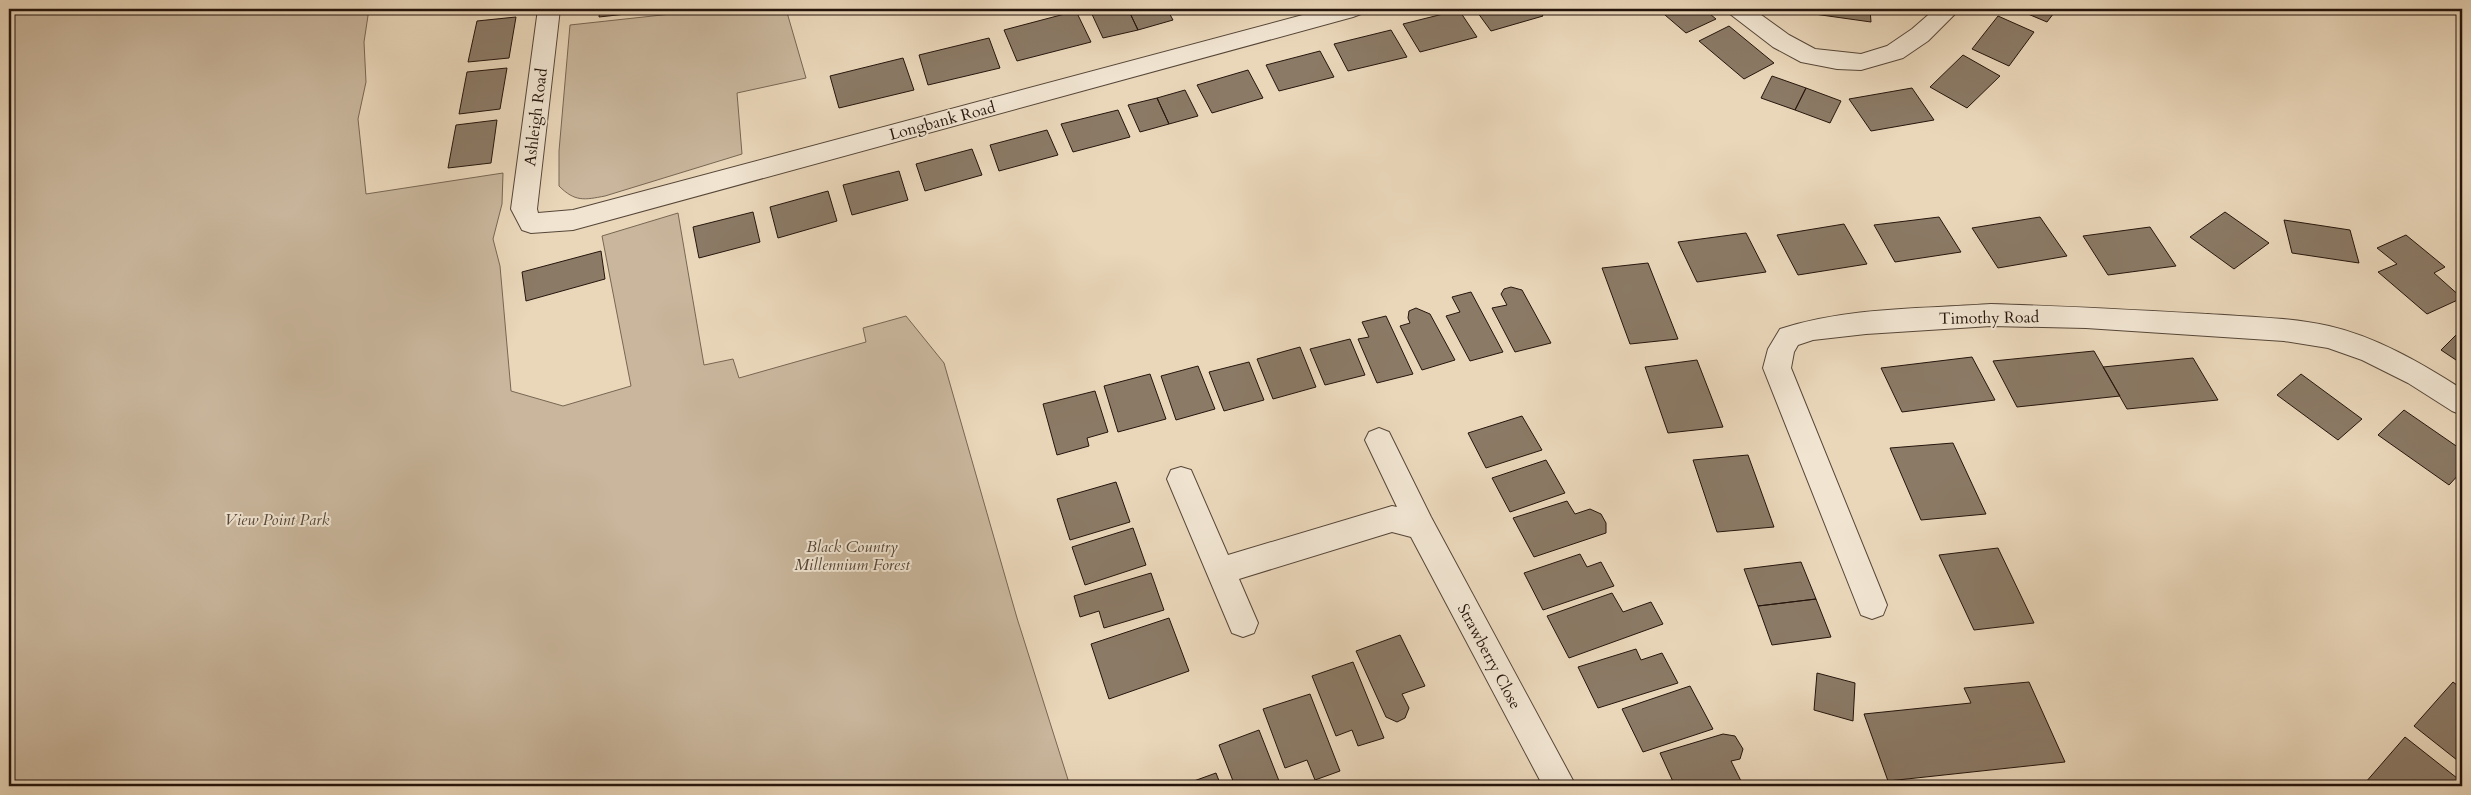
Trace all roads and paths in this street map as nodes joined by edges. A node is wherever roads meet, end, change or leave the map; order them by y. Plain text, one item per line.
1 (549, 9) edge
2 (1353, 9) edge
3 (1738, 9) edge
4 (1949, 9) edge
5 (530, 224) joint
6 (2462, 403) edge
7 (1379, 440) dead end
8 (1181, 479) dead end
9 (1421, 526) junction
10 (1220, 572) junction
11 (1872, 605) dead end
12 (1243, 623) dead end
13 (1560, 786) edge

1 - 5 street, Ashleigh Road
2 - 5 street, Longbank Road
3 - 4 street
6 - 11 street, Timothy Road
7 - 9 street, Strawberry Close
8 - 10 street
9 - 10 street
9 - 13 street, Strawberry Close
10 - 12 street

